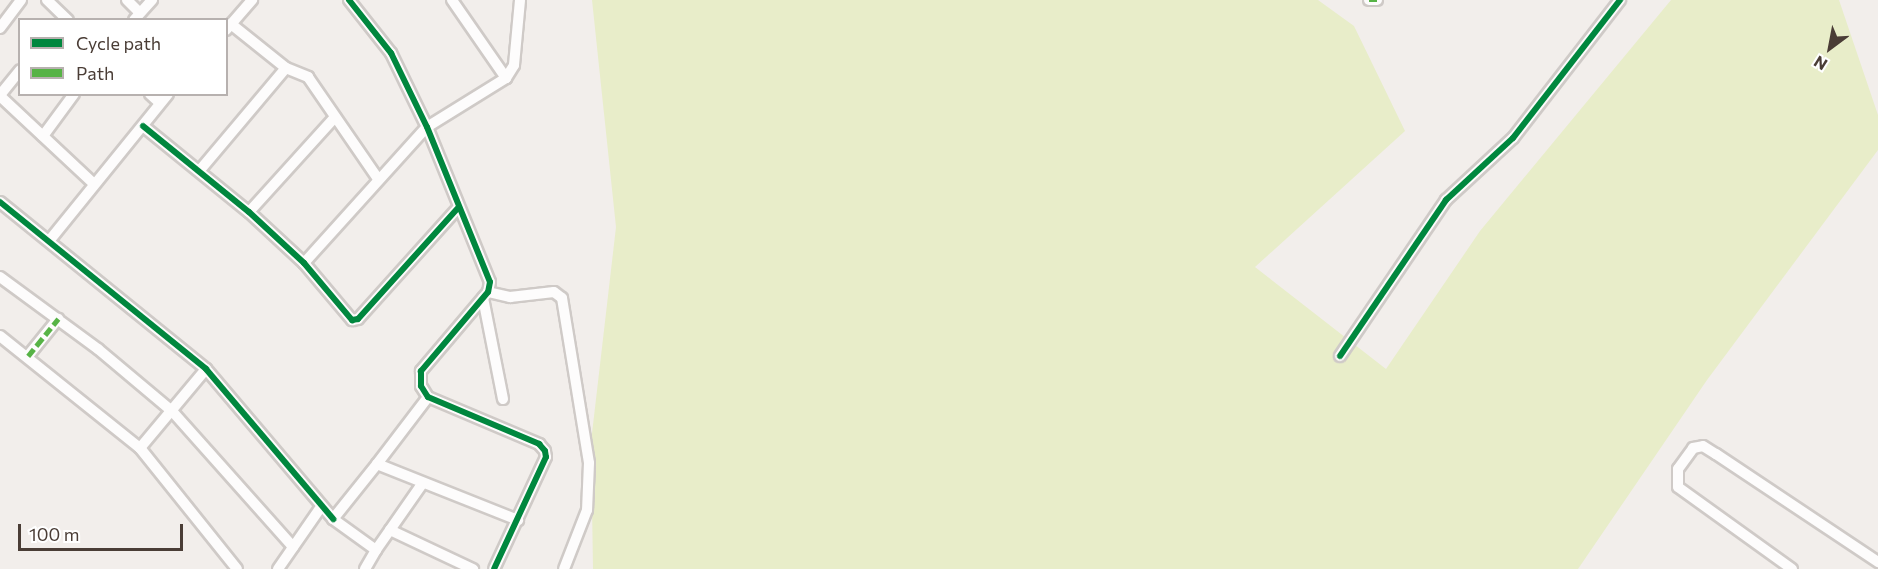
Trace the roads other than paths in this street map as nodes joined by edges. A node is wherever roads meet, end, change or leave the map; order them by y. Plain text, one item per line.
1 (21, 0) edge
2 (46, 0) edge
3 (127, 0) edge
4 (152, 0) edge
5 (252, 0) edge
6 (349, 0) edge
7 (452, 0) edge
8 (520, 0) edge
9 (1370, 0) edge
10 (1377, 0) edge
11 (1620, 0) edge
12 (137, 16) edge
13 (63, 18) edge
14 (229, 27) edge
15 (0, 28) edge
16 (286, 68) junction
17 (18, 72) edge
18 (506, 78) junction
19 (0, 95) edge
20 (73, 96) edge
21 (152, 96) edge
22 (166, 96) edge
23 (160, 104) junction
24 (335, 117) junction
25 (143, 126) junction
26 (427, 127) junction
27 (43, 136) junction
28 (200, 170) junction
29 (378, 179) junction
30 (94, 184) junction
31 (0, 202) edge
32 (458, 208) junction
33 (249, 212) junction
34 (49, 241) junction
35 (304, 263) junction
36 (0, 277) edge
37 (486, 295) junction
38 (58, 319) junction
39 (0, 336) edge
40 (28, 356) junction
41 (1340, 356) dead end
42 (206, 369) junction
43 (428, 396) junction
44 (503, 399) dead end
45 (172, 411) junction
46 (140, 448) junction
47 (377, 464) junction
48 (422, 484) junction
49 (321, 507) junction
50 (333, 519) junction
51 (518, 520) junction
52 (390, 530) junction
53 (293, 547) junction
54 (376, 550) junction
55 (1878, 562) edge
56 (237, 569) edge
57 (278, 569) edge
58 (364, 569) edge
59 (473, 569) edge
60 (494, 569) edge
61 (564, 569) edge
62 (1792, 569) edge

1 - 15 street
2 - 13 street
3 - 12 street
4 - 12 street
5 - 14 street
6 - 26 street
7 - 18 street
8 - 18 street
9 - 10 street
11 - 41 street
14 - 16 street
16 - 24 street
16 - 28 street
17 - 19 street
18 - 26 street
19 - 27 street
20 - 27 street
21 - 23 street
22 - 23 street
23 - 25 street
24 - 29 street
24 - 33 street
25 - 28 street
25 - 30 street
26 - 29 street
26 - 32 street
27 - 30 street
28 - 33 street
29 - 35 street
30 - 34 street
31 - 34 street
32 - 35 street
32 - 37 street
33 - 35 street
34 - 42 street
36 - 38 street
37 - 43 street
37 - 44 street
37 - 61 street
38 - 40 street
38 - 45 street
39 - 40 street
40 - 46 street
42 - 45 street
42 - 49 street
43 - 47 street
43 - 51 street
45 - 46 street
45 - 53 street
46 - 56 street
47 - 48 street
47 - 50 street
48 - 51 street
48 - 52 street
49 - 50 street
49 - 53 street
50 - 54 street
51 - 60 street
52 - 54 street
52 - 59 street
53 - 57 street
54 - 58 street
55 - 62 street

